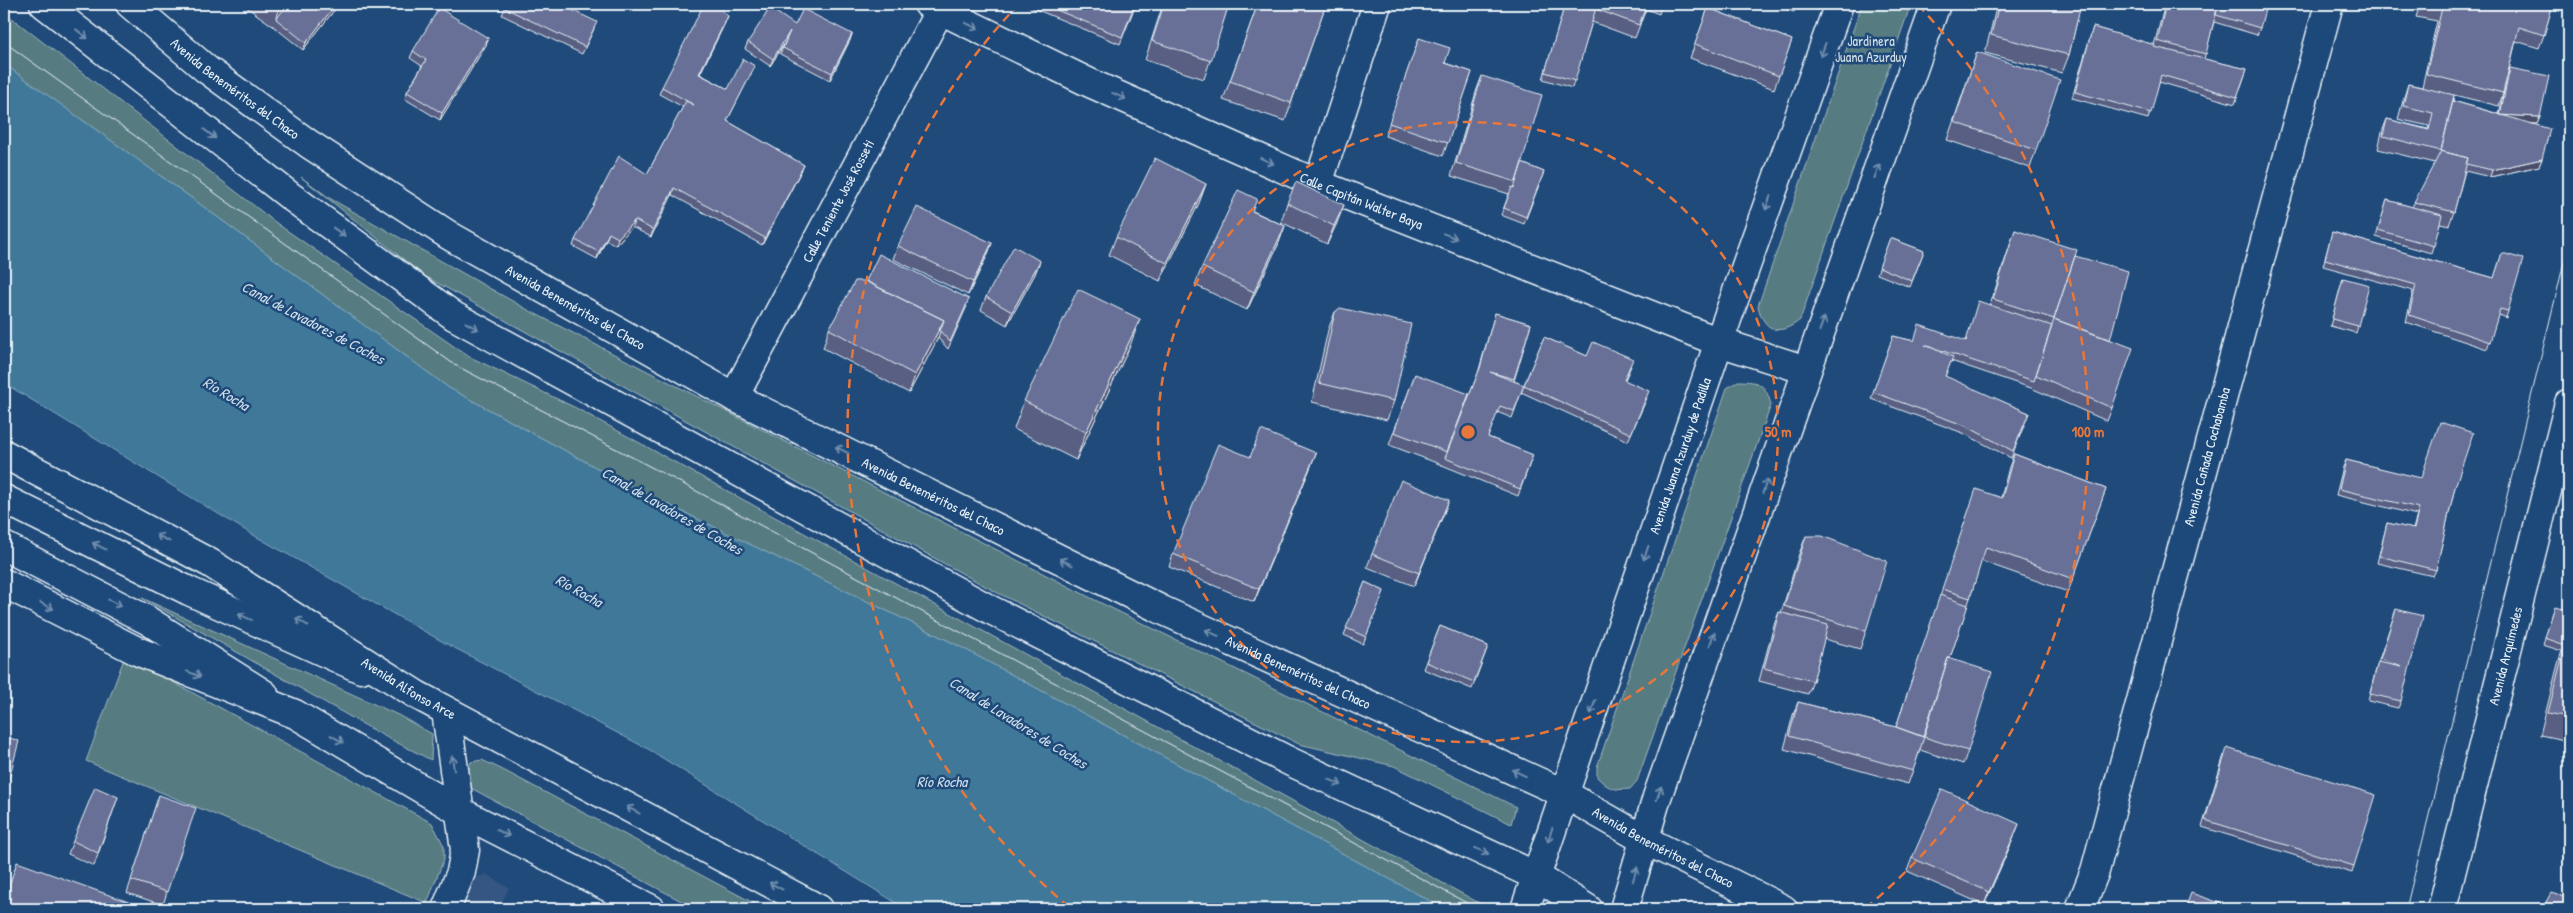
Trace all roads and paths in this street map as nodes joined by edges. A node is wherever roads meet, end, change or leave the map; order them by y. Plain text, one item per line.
1 (44, 4) edge
2 (130, 4) edge
3 (1377, 4) edge
4 (1839, 4) edge
5 (1936, 4) edge
6 (2329, 4) edge
7 (937, 6) edge
8 (1318, 184) junction
9 (1719, 342) junction
10 (1806, 370) junction
11 (734, 396) junction
12 (2569, 403) edge
13 (4, 454) edge
14 (4, 498) edge
15 (4, 546) edge
16 (4, 583) edge
17 (417, 695) junction
18 (446, 711) junction
19 (295, 714) junction
20 (1563, 794) junction
21 (459, 811) junction
22 (1645, 840) junction
23 (1536, 876) junction
24 (446, 909) edge
25 (651, 909) edge
26 (819, 909) edge
27 (1525, 909) edge
28 (1588, 909) edge
29 (1624, 909) edge
30 (1783, 909) edge
31 (2080, 909) edge
32 (2442, 909) edge

1 -> 23 main road
2 - 11 main road, Avenida Beneméritos del Chaco
3 - 8 main road
4 -> 9 main road, Avenida Juana Azurduy de Padilla
10 -> 5 main road
6 - 31 main road, Avenida Cañada Cochabamba
7 -> 8 main road, Calle Capitán Walter Baya
7 - 11 main road, Calle Teniente José Rosseti
8 -> 9 main road, Calle Capitán Walter Baya
9 - 10 main road, Calle Capitán Walter Baya
9 -> 20 main road, Avenida Juana Azurduy de Padilla
22 -> 10 main road
20 -> 11 main road, Avenida Beneméritos del Chaco
12 - 32 main road, Avenida Arquímedes
17 -> 13 main road, Avenida Alfonso Arce
17 -> 14 main road
15 -> 19 main road
16 -> 19 main road
17 - 18 main road, Avenida Alfonso Arce
21 -> 18 main road
26 -> 18 main road, Avenida Alfonso Arce
19 -> 21 main road
20 - 22 main road, Avenida Beneméritos del Chaco
20 -> 23 main road, Avenida Juana Azurduy de Padilla
21 - 24 main road
21 -> 25 main road
29 -> 22 main road
22 - 30 main road, Avenida Beneméritos del Chaco
23 - 27 main road, Avenida Juana Azurduy de Padilla
23 - 28 main road

